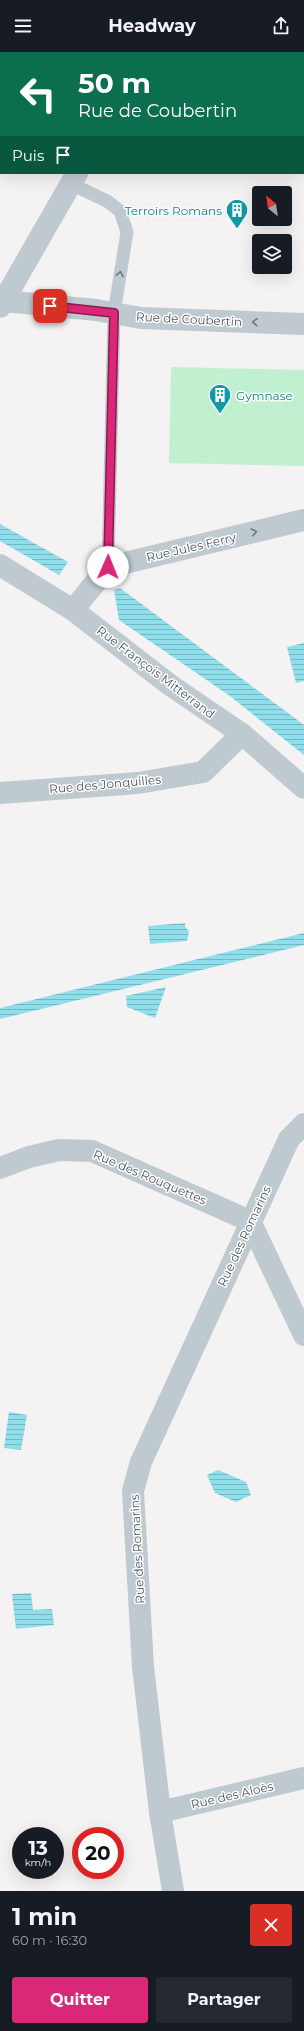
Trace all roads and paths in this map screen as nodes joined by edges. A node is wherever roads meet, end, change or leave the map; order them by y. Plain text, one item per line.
1 (74, 179) edge
2 (2, 304) edge
3 (114, 313) junction
4 (304, 324) edge
5 (304, 520) edge
6 (0, 565) edge
7 (108, 567) junction
8 (73, 610) junction
9 (242, 734) junction
10 (304, 788) edge
11 (0, 793) edge
12 (304, 1124) edge
13 (0, 1168) edge
14 (250, 1221) junction
15 (304, 1335) edge
16 (304, 1778) edge
17 (160, 1812) junction
18 (174, 1891) edge

1 - 2 street
3 -> 1 lane
2 - 3 street, Rue de Coubertin
4 -> 3 street, Rue de Coubertin
3 - 7 lane
7 -> 5 street, Rue Jules Ferry
6 - 8 street, Rue François Mitterrand
7 - 8 street
8 - 9 street, Rue François Mitterrand
9 - 10 street, Rue François Mitterrand
9 - 11 street, Rue des Jonquilles
12 - 14 street, Rue des Romarins
13 - 14 street, Rue des Rouquettes
14 - 15 street
14 - 17 street, Rue des Romarins
16 - 17 street, Rue des Aloès
17 - 18 street, Rue des Romarins

